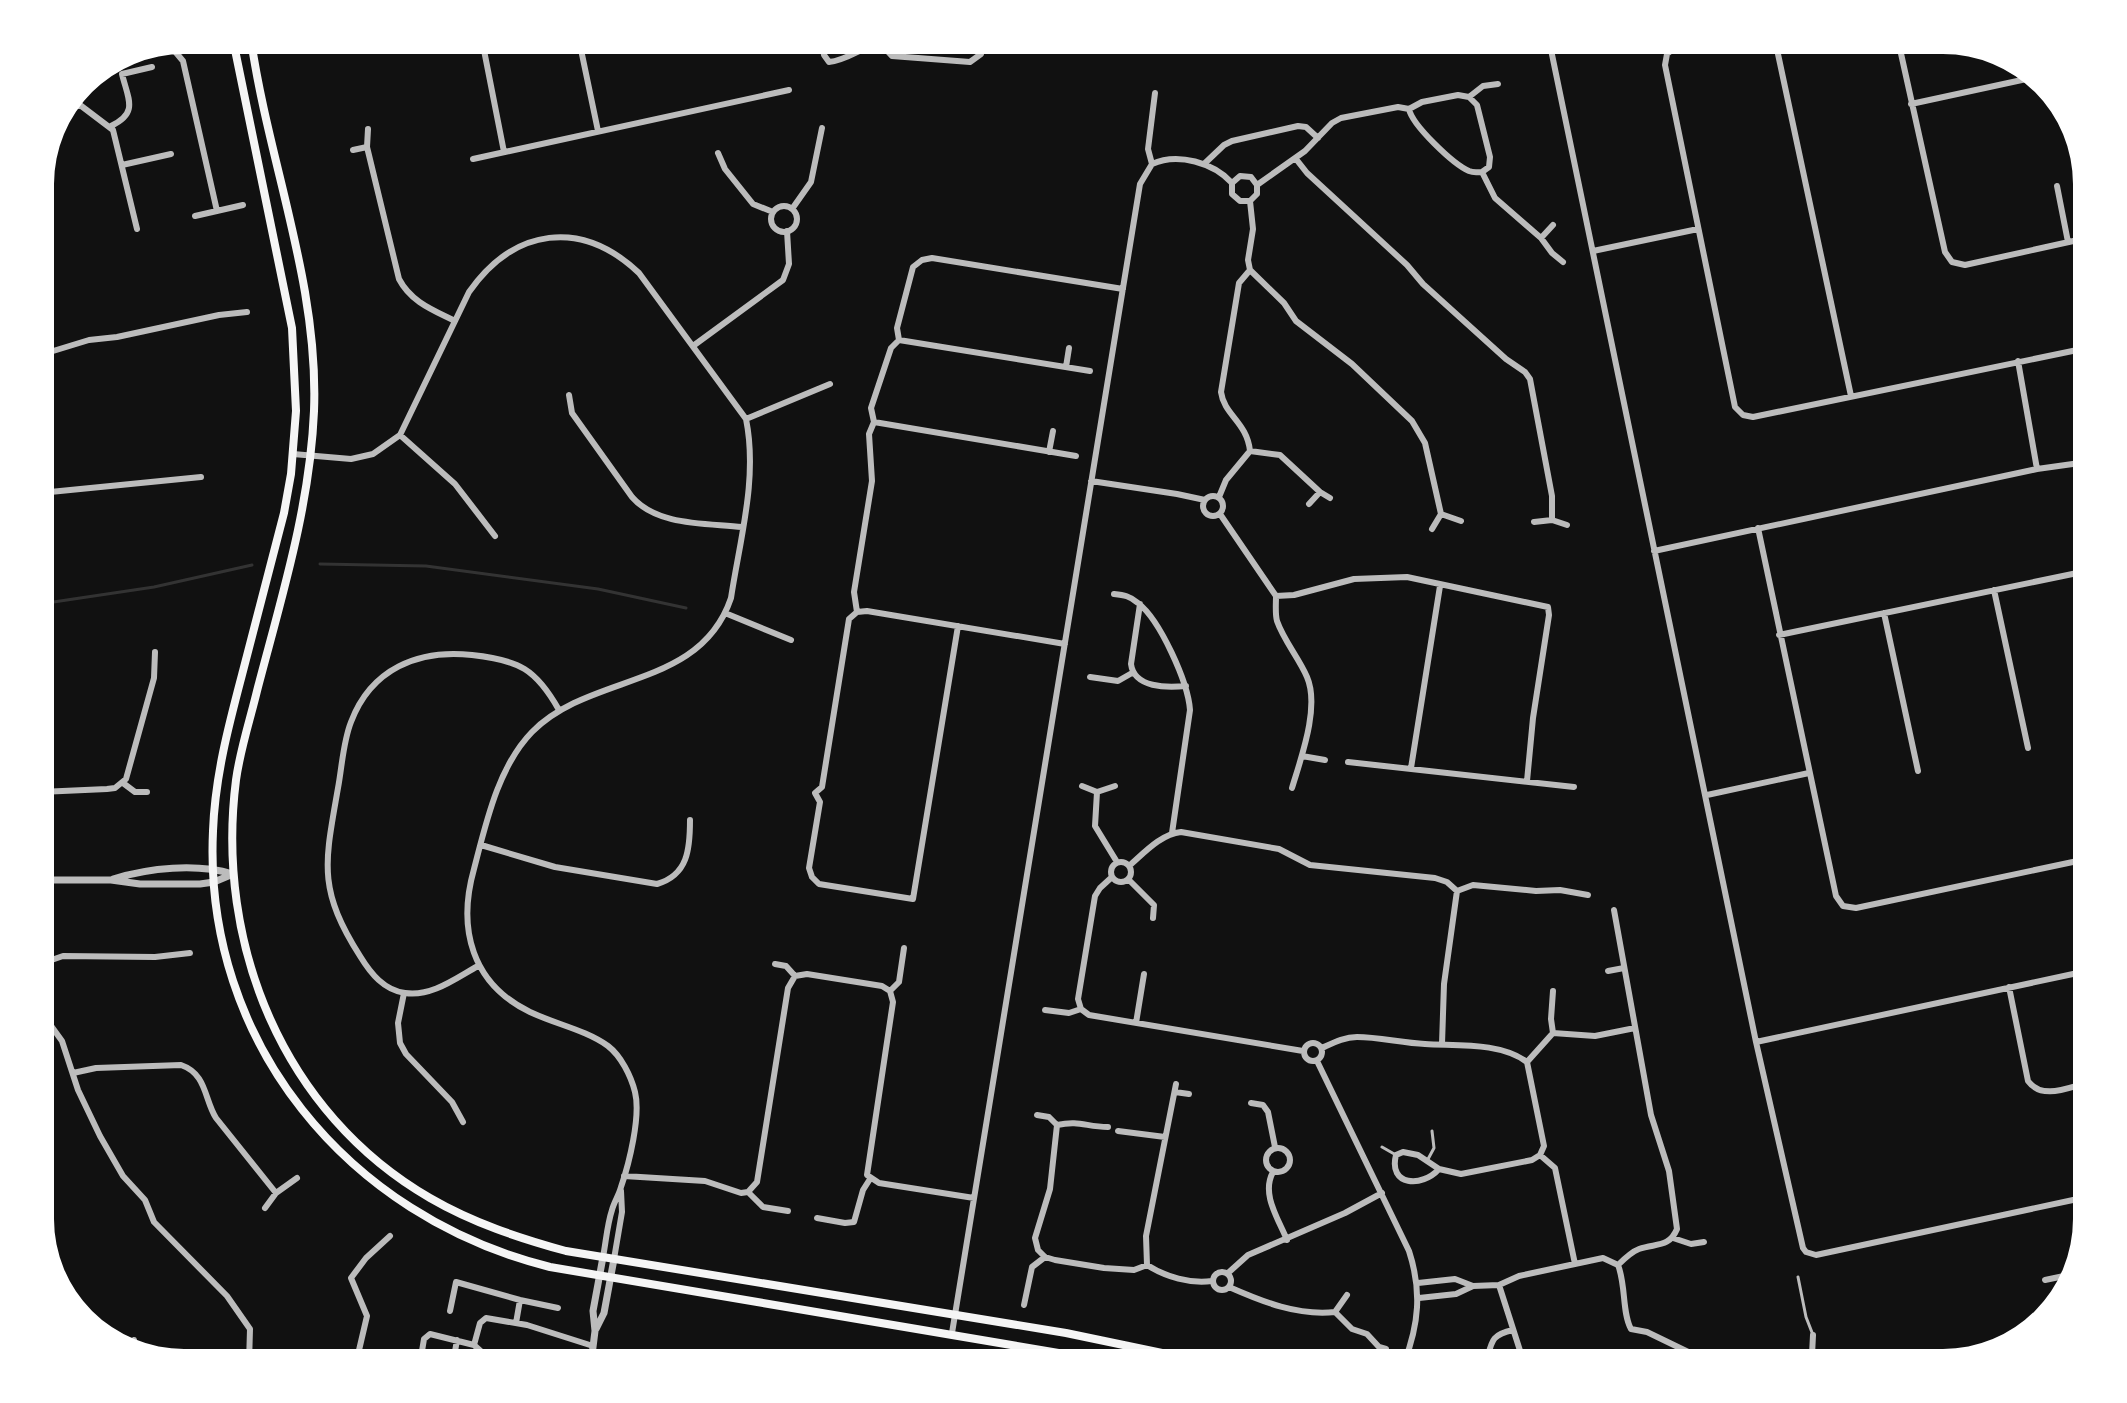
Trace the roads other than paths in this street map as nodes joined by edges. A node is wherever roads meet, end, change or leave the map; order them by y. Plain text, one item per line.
1 (178, 54) edge
2 (236, 54) edge
3 (254, 54) edge
4 (485, 54) edge
5 (582, 54) edge
6 (824, 54) edge
7 (850, 54) edge
8 (890, 54) edge
9 (981, 54) edge
10 (1552, 54) edge
11 (1667, 54) edge
12 (1778, 54) edge
13 (1901, 54) edge
14 (152, 67) dead end
15 (2020, 80) edge
16 (1498, 84) dead end
17 (789, 90) dead end
18 (1155, 93) dead end
19 (1469, 97) junction
20 (1911, 104) junction
21 (80, 107) edge
22 (1409, 109) junction
23 (111, 126) junction
24 (822, 128) dead end
25 (368, 129) dead end
26 (598, 131) junction
27 (1318, 138) junction
28 (367, 147) junction
29 (353, 150) dead end
30 (504, 152) junction
31 (718, 153) dead end
32 (171, 154) dead end
33 (473, 159) dead end
34 (1296, 159) junction
35 (1152, 164) junction
36 (1204, 164) junction
37 (122, 165) junction
38 (1482, 172) junction
39 (1232, 183) junction
40 (1257, 185) junction
41 (2057, 186) dead end
42 (1250, 201) junction
43 (243, 205) dead end
44 (792, 209) junction
45 (217, 211) junction
46 (773, 212) junction
47 (195, 216) dead end
48 (1553, 225) dead end
49 (137, 229) dead end
50 (1698, 229) junction
51 (787, 231) junction
52 (1541, 238) junction
53 (2073, 241) edge
54 (2068, 242) junction
55 (1593, 251) junction
56 (1563, 262) dead end
57 (1250, 270) junction
58 (1123, 289) junction
59 (247, 312) dead end
60 (455, 321) junction
61 (899, 340) junction
62 (693, 346) junction
63 (1069, 348) dead end
64 (54, 351) edge
65 (2073, 351) edge
66 (2018, 361) junction
67 (1066, 367) junction
68 (1090, 371) dead end
69 (830, 384) dead end
70 (569, 395) dead end
71 (1851, 396) junction
72 (1234, 416) junction
73 (746, 419) junction
74 (874, 422) junction
75 (1225, 424) dead end
76 (1053, 431) dead end
77 (400, 435) junction
78 (1250, 451) junction
79 (1049, 452) junction
80 (293, 454) junction
81 (312, 456) junction
82 (1076, 456) dead end
83 (2073, 464) edge
84 (2037, 469) junction
85 (201, 477) dead end
86 (1091, 481) junction
87 (54, 492) edge
88 (1320, 492) junction
89 (1219, 497) junction
90 (1330, 498) dead end
91 (1205, 500) junction
92 (1309, 504) dead end
93 (1220, 514) junction
94 (1441, 514) junction
95 (1552, 520) junction
96 (1461, 521) dead end
97 (1534, 522) dead end
98 (1567, 525) dead end
99 (742, 527) junction
100 (1758, 528) junction
101 (1432, 529) dead end
102 (495, 536) dead end
103 (1654, 551) junction
104 (2073, 574) edge
105 (1440, 586) junction
106 (1994, 590) junction
107 (1114, 594) dead end
108 (1276, 596) junction
109 (1140, 604) junction
110 (857, 612) junction
111 (725, 613) junction
112 (1884, 613) junction
113 (958, 626) junction
114 (1779, 635) junction
115 (791, 640) dead end
116 (1065, 644) junction
117 (155, 652) dead end
118 (1132, 673) junction
119 (1090, 677) dead end
120 (1186, 686) junction
121 (559, 710) junction
122 (2028, 748) dead end
123 (1302, 756) junction
124 (1325, 760) dead end
125 (1348, 762) dead end
126 (1411, 768) junction
127 (1918, 771) dead end
128 (1809, 773) junction
129 (1527, 781) junction
130 (123, 783) junction
131 (1082, 786) dead end
132 (1115, 786) dead end
133 (1574, 787) dead end
134 (1292, 788) dead end
135 (54, 791) edge
136 (147, 792) dead end
137 (1097, 792) junction
138 (1707, 795) junction
139 (690, 820) dead end
140 (1172, 833) junction
141 (481, 845) junction
142 (1117, 862) junction
143 (2073, 862) edge
144 (1129, 866) junction
145 (213, 868) junction
146 (233, 874) junction
147 (1112, 877) junction
148 (1128, 879) junction
149 (54, 880) edge
150 (111, 880) junction
151 (214, 882) junction
152 (1457, 891) junction
153 (1588, 895) dead end
154 (1614, 910) dead end
155 (1153, 918) dead end
156 (904, 948) dead end
157 (190, 953) dead end
158 (54, 959) edge
159 (775, 964) dead end
160 (478, 966) junction
161 (1624, 968) junction
162 (1608, 971) dead end
163 (1144, 974) dead end
164 (2073, 974) edge
165 (795, 976) junction
166 (2009, 987) junction
167 (890, 991) junction
168 (1553, 991) dead end
169 (404, 993) junction
170 (1081, 1009) junction
171 (1045, 1010) dead end
172 (1136, 1023) junction
173 (1635, 1028) junction
174 (54, 1030) edge
175 (1553, 1033) junction
176 (1756, 1042) junction
177 (1442, 1044) junction
178 (1322, 1048) junction
179 (1303, 1051) junction
180 (1317, 1061) junction
181 (1527, 1062) junction
182 (73, 1073) junction
183 (2073, 1086) edge
184 (1189, 1094) dead end
185 (1251, 1103) dead end
186 (1037, 1115) dead end
187 (463, 1122) dead end
188 (1057, 1125) junction
189 (1108, 1127) dead end
190 (1118, 1131) dead end
191 (1432, 1131) dead end
192 (1165, 1137) junction
193 (1275, 1147) junction
194 (1382, 1147) dead end
195 (1396, 1155) junction
196 (1540, 1155) junction
197 (1427, 1161) junction
198 (1439, 1169) junction
199 (1273, 1172) junction
200 (624, 1176) junction
201 (297, 1178) dead end
202 (870, 1179) junction
203 (621, 1188) junction
204 (748, 1192) junction
205 (276, 1193) junction
206 (1382, 1193) junction
207 (974, 1198) junction
208 (2073, 1200) edge
209 (265, 1208) dead end
210 (788, 1211) dead end
211 (817, 1218) dead end
212 (390, 1236) dead end
213 (1673, 1238) junction
214 (1287, 1240) junction
215 (1704, 1242) dead end
216 (603, 1257) junction
217 (1045, 1257) junction
218 (614, 1259) junction
219 (1575, 1264) junction
220 (1147, 1265) junction
221 (1618, 1265) junction
222 (1228, 1273) junction
223 (600, 1275) junction
224 (610, 1277) junction
225 (1798, 1277) dead end
226 (2060, 1277) edge
227 (2045, 1280) dead end
228 (1212, 1281) junction
229 (1418, 1283) junction
230 (1499, 1285) junction
231 (1473, 1286) junction
232 (1229, 1287) junction
233 (1347, 1295) dead end
234 (1419, 1298) junction
235 (520, 1300) junction
236 (1024, 1305) dead end
237 (558, 1308) dead end
238 (450, 1311) dead end
239 (1335, 1312) junction
240 (955, 1314) junction
241 (516, 1323) junction
242 (1513, 1330) junction
243 (595, 1331) junction
244 (952, 1333) junction
245 (1813, 1335) joint
246 (457, 1340) junction
247 (474, 1345) junction
248 (593, 1346) junction
249 (249, 1349) edge
250 (359, 1349) edge
251 (422, 1349) edge
252 (455, 1349) edge
253 (478, 1349) edge
254 (593, 1349) edge
255 (1041, 1349) edge
256 (1153, 1349) edge
257 (1386, 1349) dead end
258 (1409, 1349) edge
259 (1490, 1349) edge
260 (1519, 1349) edge
261 (1682, 1349) edge
262 (1812, 1349) edge

1 - 45 street
2 - 80 main road
3 - 81 main road
4 - 30 street
5 - 26 street
6 - 7 street
8 - 9 street
10 - 55 street
11 - 50 street
12 - 71 street
13 - 20 street
14 - 23 street
15 - 20 street
16 - 19 street
17 - 26 street
18 - 35 street
19 - 22 street
19 - 38 street
20 - 54 street
21 - 23 street
22 - 27 street
22 - 38 street
23 - 37 street
24 - 44 street
25 - 28 street
26 - 30 street
27 - 34 street
27 - 36 street
28 - 29 street
28 - 60 street
30 - 33 street
31 - 46 street
32 - 37 street
34 - 40 street
34 - 95 street
35 - 36 street
35 - 58 street
36 - 39 street
37 - 49 street
38 - 52 street
39 - 40 street
39 - 42 street
40 - 42 street
41 - 54 street
42 - 57 street
43 - 45 street
44 - 46 street
44 - 51 street
45 - 47 street
46 - 51 street
48 - 52 street
50 - 55 street
50 - 71 street
51 - 62 street
52 - 56 street
53 - 54 street
55 - 103 street
57 - 72 street
57 - 94 street
58 - 61 street
58 - 86 street
59 - 64 street
60 - 62 street
60 - 77 street
61 - 67 street
61 - 74 street
62 - 73 street
63 - 67 street
65 - 66 street
66 - 71 street
66 - 84 street
67 - 68 street
69 - 73 street
70 - 99 street
72 - 75 street
72 - 78 street
73 - 99 street
74 - 79 street
74 - 110 street
76 - 79 street
77 - 81 street
77 - 102 street
78 - 88 street
78 - 89 street
79 - 82 street
80 - 81 street
80 - 145 main road
81 - 146 main road
83 - 84 street
84 - 100 street
85 - 87 street
86 - 91 street
86 - 116 street
88 - 90 street
88 - 92 street
89 - 91 street
89 - 93 street
91 - 93 street
93 - 108 street
94 - 96 street
94 - 101 street
95 - 97 street
95 - 98 street
99 - 111 street
100 - 103 street
100 - 114 street
103 - 138 street
104 - 106 street
105 - 108 street
105 - 126 street
105 - 129 street
106 - 112 street
106 - 122 street
107 - 109 street
108 - 123 street
109 - 118 street
109 - 120 street
110 - 113 street
110 - 113 street
111 - 115 street
111 - 121 street
112 - 114 street
112 - 127 street
113 - 116 street
114 - 128 street
116 - 207 street
117 - 130 street
118 - 119 street
118 - 120 street
120 - 140 street
121 - 141 street
121 - 169 street
123 - 124 street
123 - 134 street
125 - 126 street
126 - 129 street
128 - 138 street
128 - 143 street
129 - 133 street
130 - 135 street
130 - 136 street
131 - 137 street
132 - 137 street
137 - 142 street
138 - 176 street
139 - 141 street
140 - 144 street
140 - 152 street
141 - 160 street
142 - 144 street
142 - 147 street
144 - 148 street
145 - 146 street
145 - 150 street
145 - 151 main road
146 - 151 street
146 - 216 main road
147 - 148 street
147 - 170 street
148 - 155 street
149 - 150 street
150 - 151 street
151 - 223 main road
152 - 153 street
152 - 177 street
154 - 161 street
156 - 167 street
157 - 158 street
159 - 165 street
160 - 169 street
160 - 200 street
161 - 162 street
161 - 173 street
163 - 172 street
164 - 166 street
165 - 167 street
165 - 204 street
166 - 176 street
166 - 183 street
167 - 202 street
168 - 175 street
169 - 187 street
170 - 171 street
170 - 172 street
172 - 179 street
173 - 175 street
173 - 213 street
174 - 182 street
175 - 181 street
176 - 208 street
177 - 178 street
177 - 181 street
178 - 179 street
178 - 180 street
179 - 180 street
180 - 206 street
181 - 196 street
182 - 205 street
182 - 249 street
184 - 192 street
185 - 193 street
186 - 188 street
188 - 189 street
188 - 217 street
190 - 192 street
191 - 197 lane
192 - 220 street
193 - 199 street
193 - 199 street
194 - 195 lane
195 - 197 street
195 - 198 street
196 - 198 street
196 - 219 street
197 - 198 street
199 - 214 street
200 - 203 street
200 - 204 street
201 - 205 street
202 - 207 street
202 - 211 street
203 - 216 street
203 - 218 street
204 - 210 street
205 - 209 street
206 - 214 street
206 - 229 street
207 - 240 street
212 - 250 street
213 - 215 street
213 - 221 street
214 - 222 street
216 - 218 main road
216 - 223 street
217 - 220 street
217 - 236 street
218 - 224 street
218 - 240 main road
219 - 221 street
219 - 230 street
220 - 228 street
221 - 261 street
222 - 228 street
222 - 232 street
223 - 224 main road
223 - 243 street
224 - 243 street
224 - 244 main road
225 - 245 lane
226 - 227 street
228 - 232 street
229 - 231 street
229 - 234 street
230 - 231 street
230 - 242 street
231 - 234 street
232 - 239 street
233 - 239 street
234 - 258 street
235 - 237 street
235 - 238 street
235 - 241 street
239 - 257 street
240 - 244 street
240 - 256 main road
241 - 247 street
241 - 248 street
242 - 259 street
242 - 260 street
243 - 248 street
244 - 255 main road
245 - 262 street
246 - 247 street
246 - 251 street
246 - 252 street
247 - 253 street
248 - 254 street

